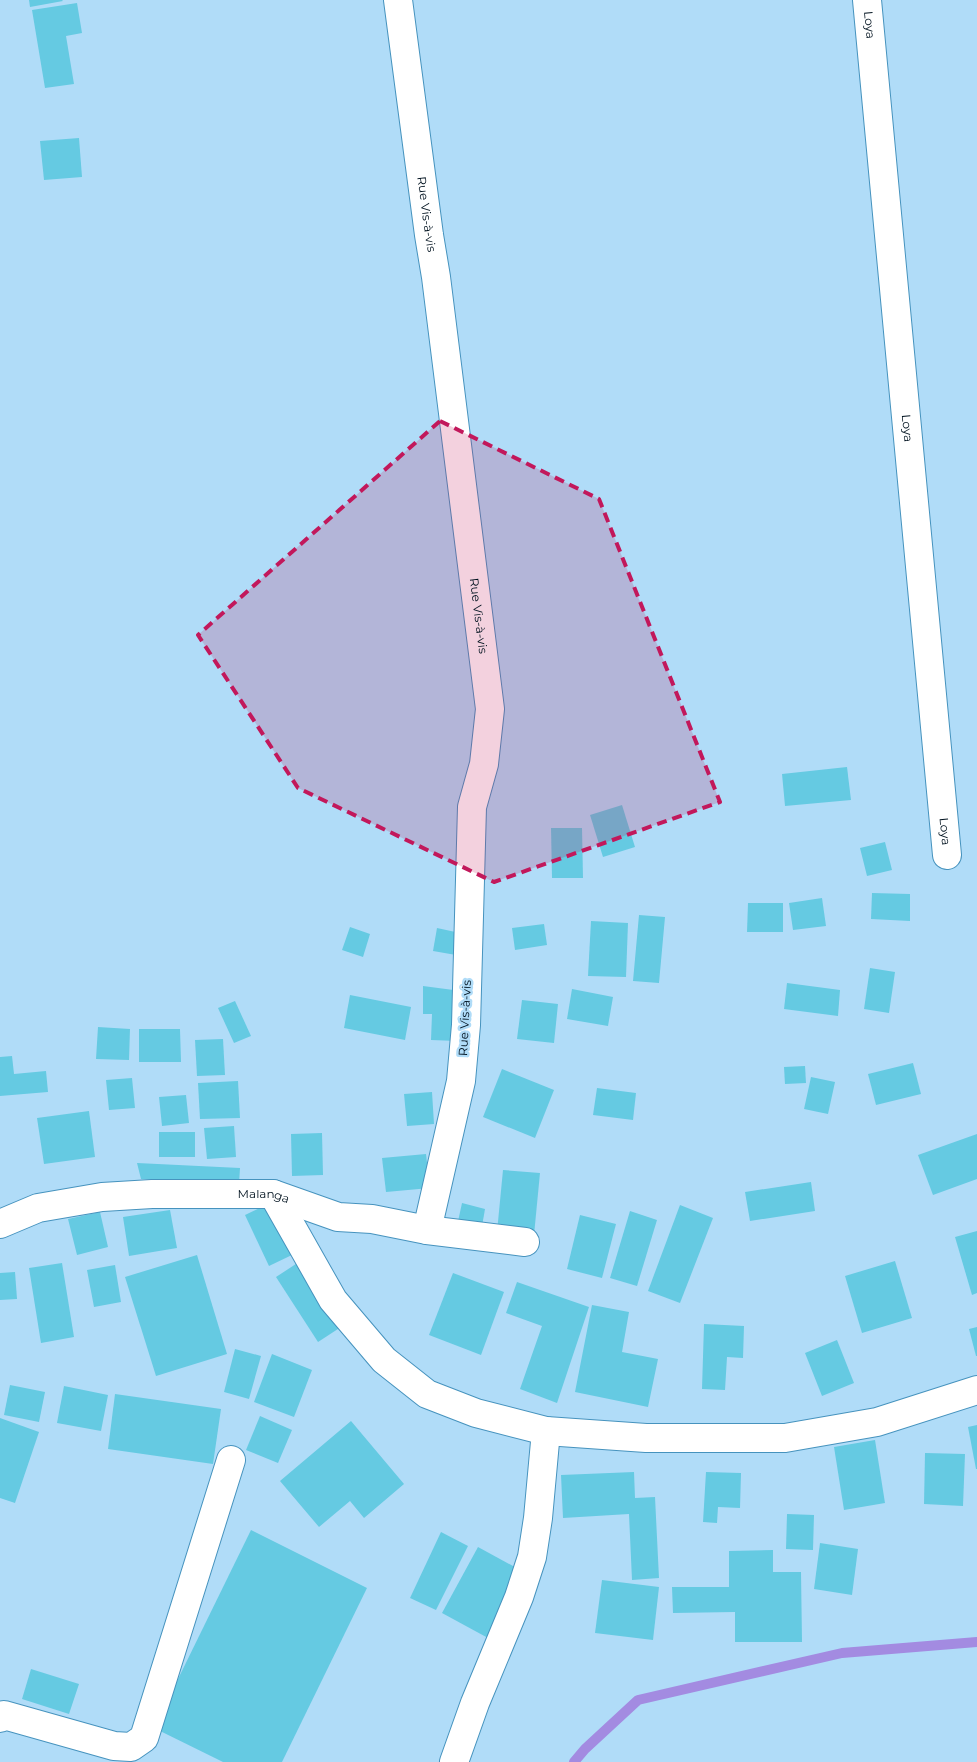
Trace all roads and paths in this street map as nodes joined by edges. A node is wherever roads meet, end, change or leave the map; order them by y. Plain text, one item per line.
1 (398, 0) edge
2 (867, 0) edge
3 (947, 855) dead end
4 (273, 1194) junction
5 (0, 1224) edge
6 (427, 1230) junction
7 (525, 1242) dead end
8 (977, 1390) edge
9 (546, 1431) junction
10 (231, 1460) dead end
11 (0, 1718) edge
12 (454, 1762) edge

1 - 6 street, Rue Vis-à-vis
2 - 3 street, Loya
4 - 5 street, Malanga
4 - 6 street, Malanga
4 - 9 street
6 - 7 street, Malanga
8 - 9 street
9 - 12 street
10 - 11 street

